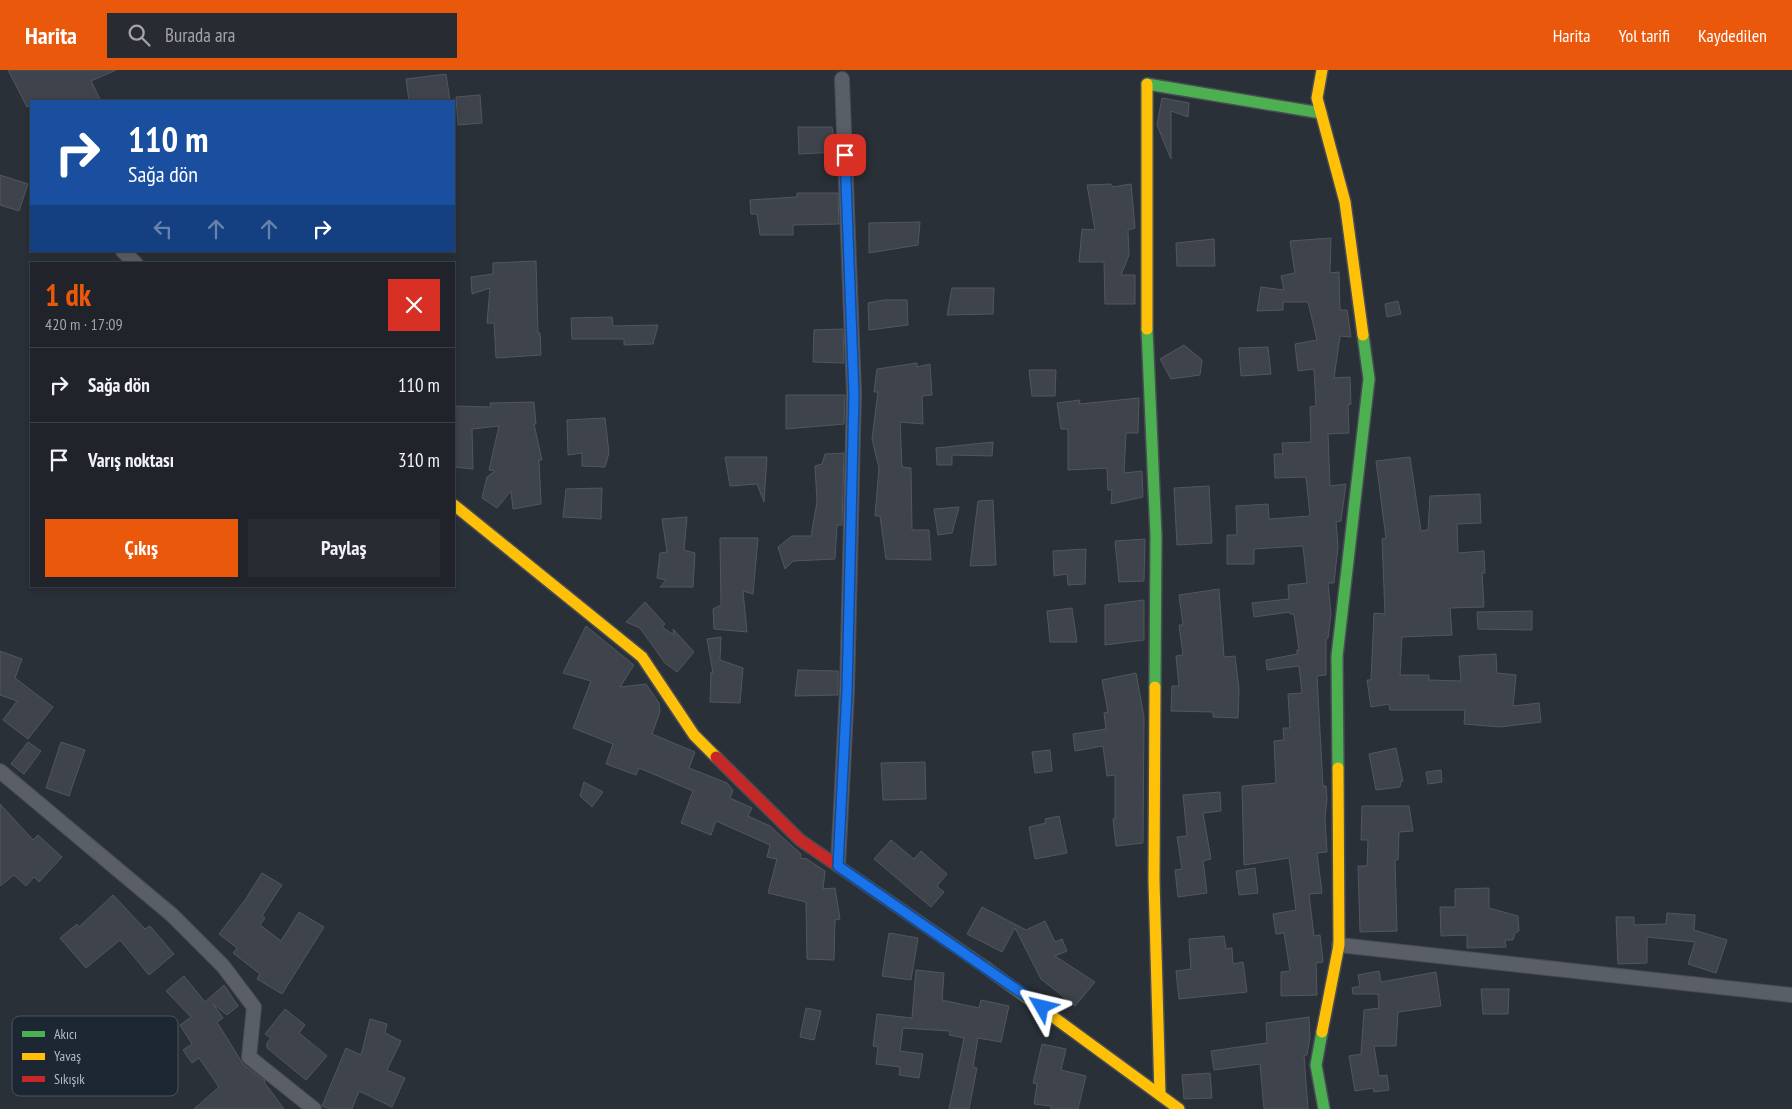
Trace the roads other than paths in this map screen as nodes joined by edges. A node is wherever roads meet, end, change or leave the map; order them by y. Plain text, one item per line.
1 (1322, 70) edge
2 (842, 79) dead end
3 (1321, 113) junction
4 (124, 252) edge
5 (134, 262) edge
6 (455, 505) edge
7 (0, 772) edge
8 (838, 866) junction
9 (1339, 945) junction
10 (1792, 996) edge
11 (1160, 1095) junction
12 (314, 1109) edge
13 (1179, 1109) edge
14 (1324, 1109) edge

1 - 3 street
2 - 8 street
3 - 9 street
3 - 11 street
4 - 5 street
6 - 8 street
7 - 12 street
8 - 11 street
9 - 10 street
9 - 14 street
11 - 13 street

